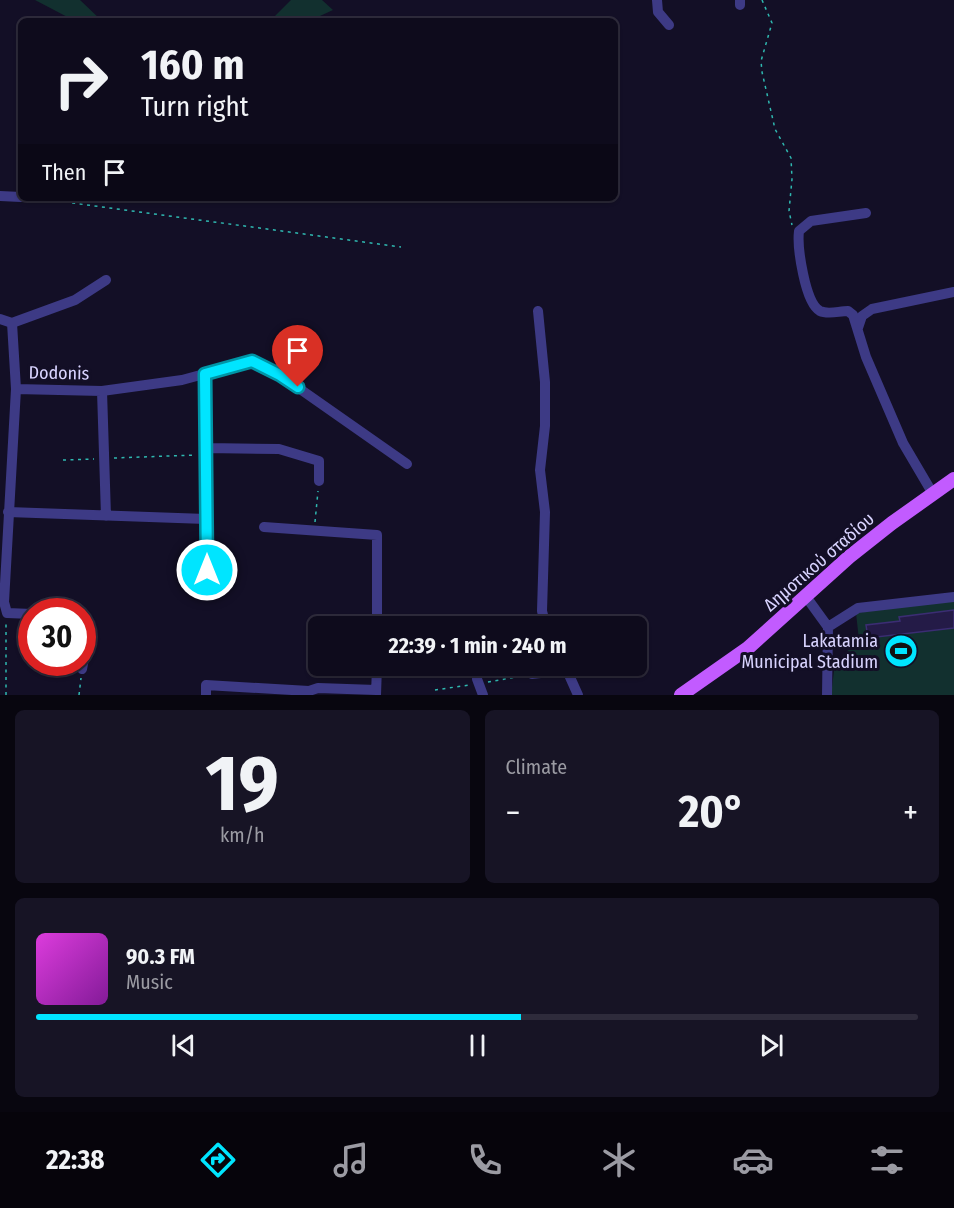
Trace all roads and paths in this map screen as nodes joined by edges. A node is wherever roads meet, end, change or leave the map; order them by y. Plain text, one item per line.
1 (657, 0) edge
2 (762, 0) edge
3 (669, 25) dead end
4 (0, 196) edge
5 (18, 197) edge
6 (57, 201) edge
7 (866, 213) dead end
8 (798, 240) junction
9 (401, 247) dead end
10 (106, 280) dead end
11 (954, 292) edge
12 (538, 311) dead end
13 (0, 319) edge
14 (12, 323) junction
15 (858, 331) junction
16 (205, 374) junction
17 (16, 389) junction
18 (102, 391) junction
19 (6, 451) edge
20 (206, 451) junction
21 (104, 459) junction
22 (63, 460) dead end
23 (407, 464) dead end
24 (954, 479) edge
25 (319, 481) joint
26 (933, 494) junction
27 (8, 512) junction
28 (106, 516) junction
29 (206, 519) junction
30 (264, 527) dead end
31 (314, 529) junction
32 (207, 570) dead end
33 (807, 597) junction
34 (954, 597) edge
35 (7, 613) junction
36 (18, 613) edge
37 (377, 616) edge
38 (543, 616) edge
39 (828, 627) junction
40 (81, 676) edge
41 (376, 676) edge
42 (569, 676) edge
43 (477, 679) dead end
44 (376, 692) edge
45 (308, 693) edge
46 (6, 695) edge
47 (79, 695) edge
48 (206, 695) edge
49 (483, 695) edge
50 (578, 695) edge
51 (681, 695) edge
52 (827, 695) edge

1 - 3 street
2 - 8 path
4 - 5 street
6 - 9 path
7 - 8 street
8 - 15 street
10 - 14 street
11 - 15 street
12 - 38 street
13 - 14 street
14 - 17 street
15 - 26 street
16 - 18 street, Dodonis
16 - 20 street
16 - 23 street, Dodonis
17 - 18 street, Dodonis
17 - 19 street
18 - 21 street
19 - 27 street
20 - 21 path
20 - 25 street
20 - 29 street
21 - 22 path
21 - 28 street
24 - 26 main road, Δημοτικού σταδίου
25 - 31 path
26 - 33 main road, Δημοτικού σταδίου
27 - 28 street
27 - 35 street
28 - 29 street
29 - 32 street
30 - 31 street
31 - 37 street
33 - 39 street
33 - 51 main road, Δημοτικού σταδίου
34 - 39 street
35 - 36 street
35 - 46 path
39 - 52 street
40 - 47 path
41 - 44 street
42 - 50 street
43 - 49 street
44 - 45 street
45 - 48 street

